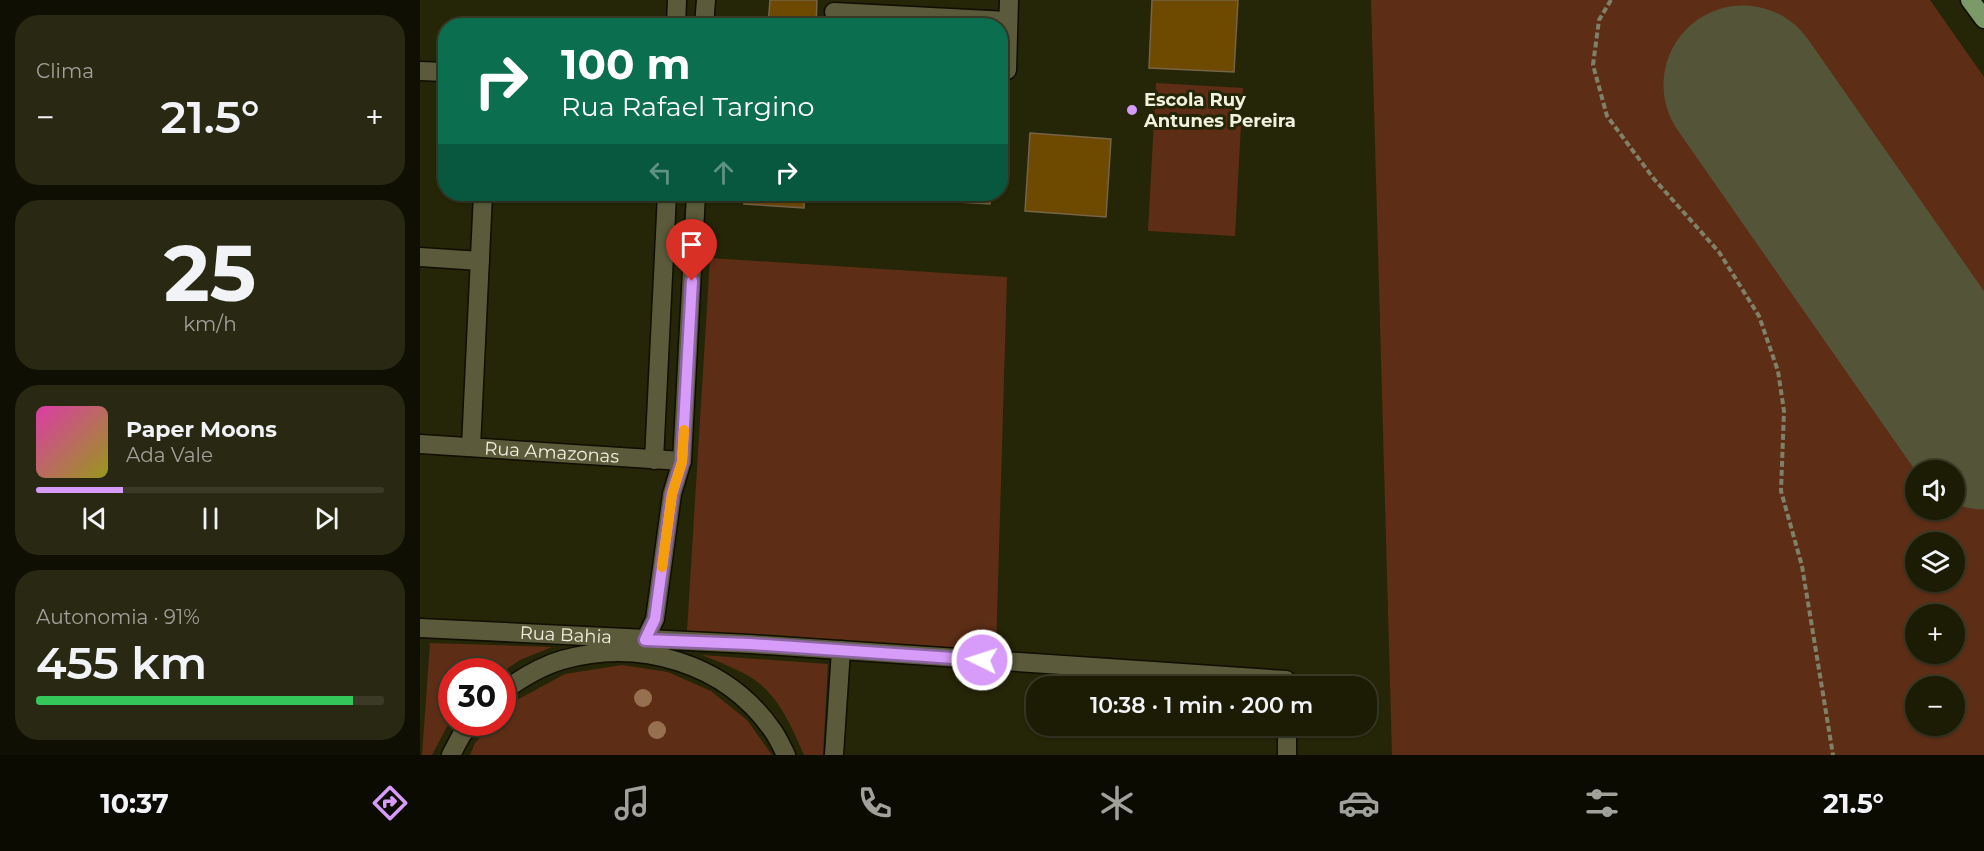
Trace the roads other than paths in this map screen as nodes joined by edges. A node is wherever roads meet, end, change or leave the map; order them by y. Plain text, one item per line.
1 (677, 0) edge
2 (706, 0) edge
3 (1009, 0) edge
4 (1970, 0) edge
5 (834, 12) edge
6 (676, 18) edge
7 (705, 18) edge
8 (950, 18) edge
9 (1984, 20) edge
10 (1008, 21) edge
11 (420, 71) edge
12 (438, 72) edge
13 (483, 201) edge
14 (667, 201) edge
15 (696, 201) edge
16 (420, 257) edge
17 (480, 261) junction
18 (420, 444) edge
19 (471, 447) junction
20 (654, 460) junction
21 (682, 462) junction
22 (420, 628) edge
23 (645, 646) junction
24 (841, 650) junction
25 (1192, 676) edge
26 (516, 682) edge
27 (460, 736) edge
28 (1287, 736) edge
29 (451, 755) edge
30 (786, 755) edge
31 (834, 755) edge
32 (1287, 755) edge

1 - 6 street
2 - 7 street
3 - 10 street
4 - 9 main road
5 - 8 street
11 - 12 street
13 - 17 street
14 - 20 street
15 - 21 street
16 - 17 street
17 - 19 street
18 - 19 street, Rua Amazonas
19 - 20 street, Rua Amazonas
20 - 21 street, Rua Amazonas
21 - 23 street
22 - 23 street, Rua Bahia
23 - 24 street, Rua Bahia
23 - 26 street
23 - 30 street
24 - 25 street, Rua Bahia
24 - 31 street
27 - 29 street
28 - 32 street

